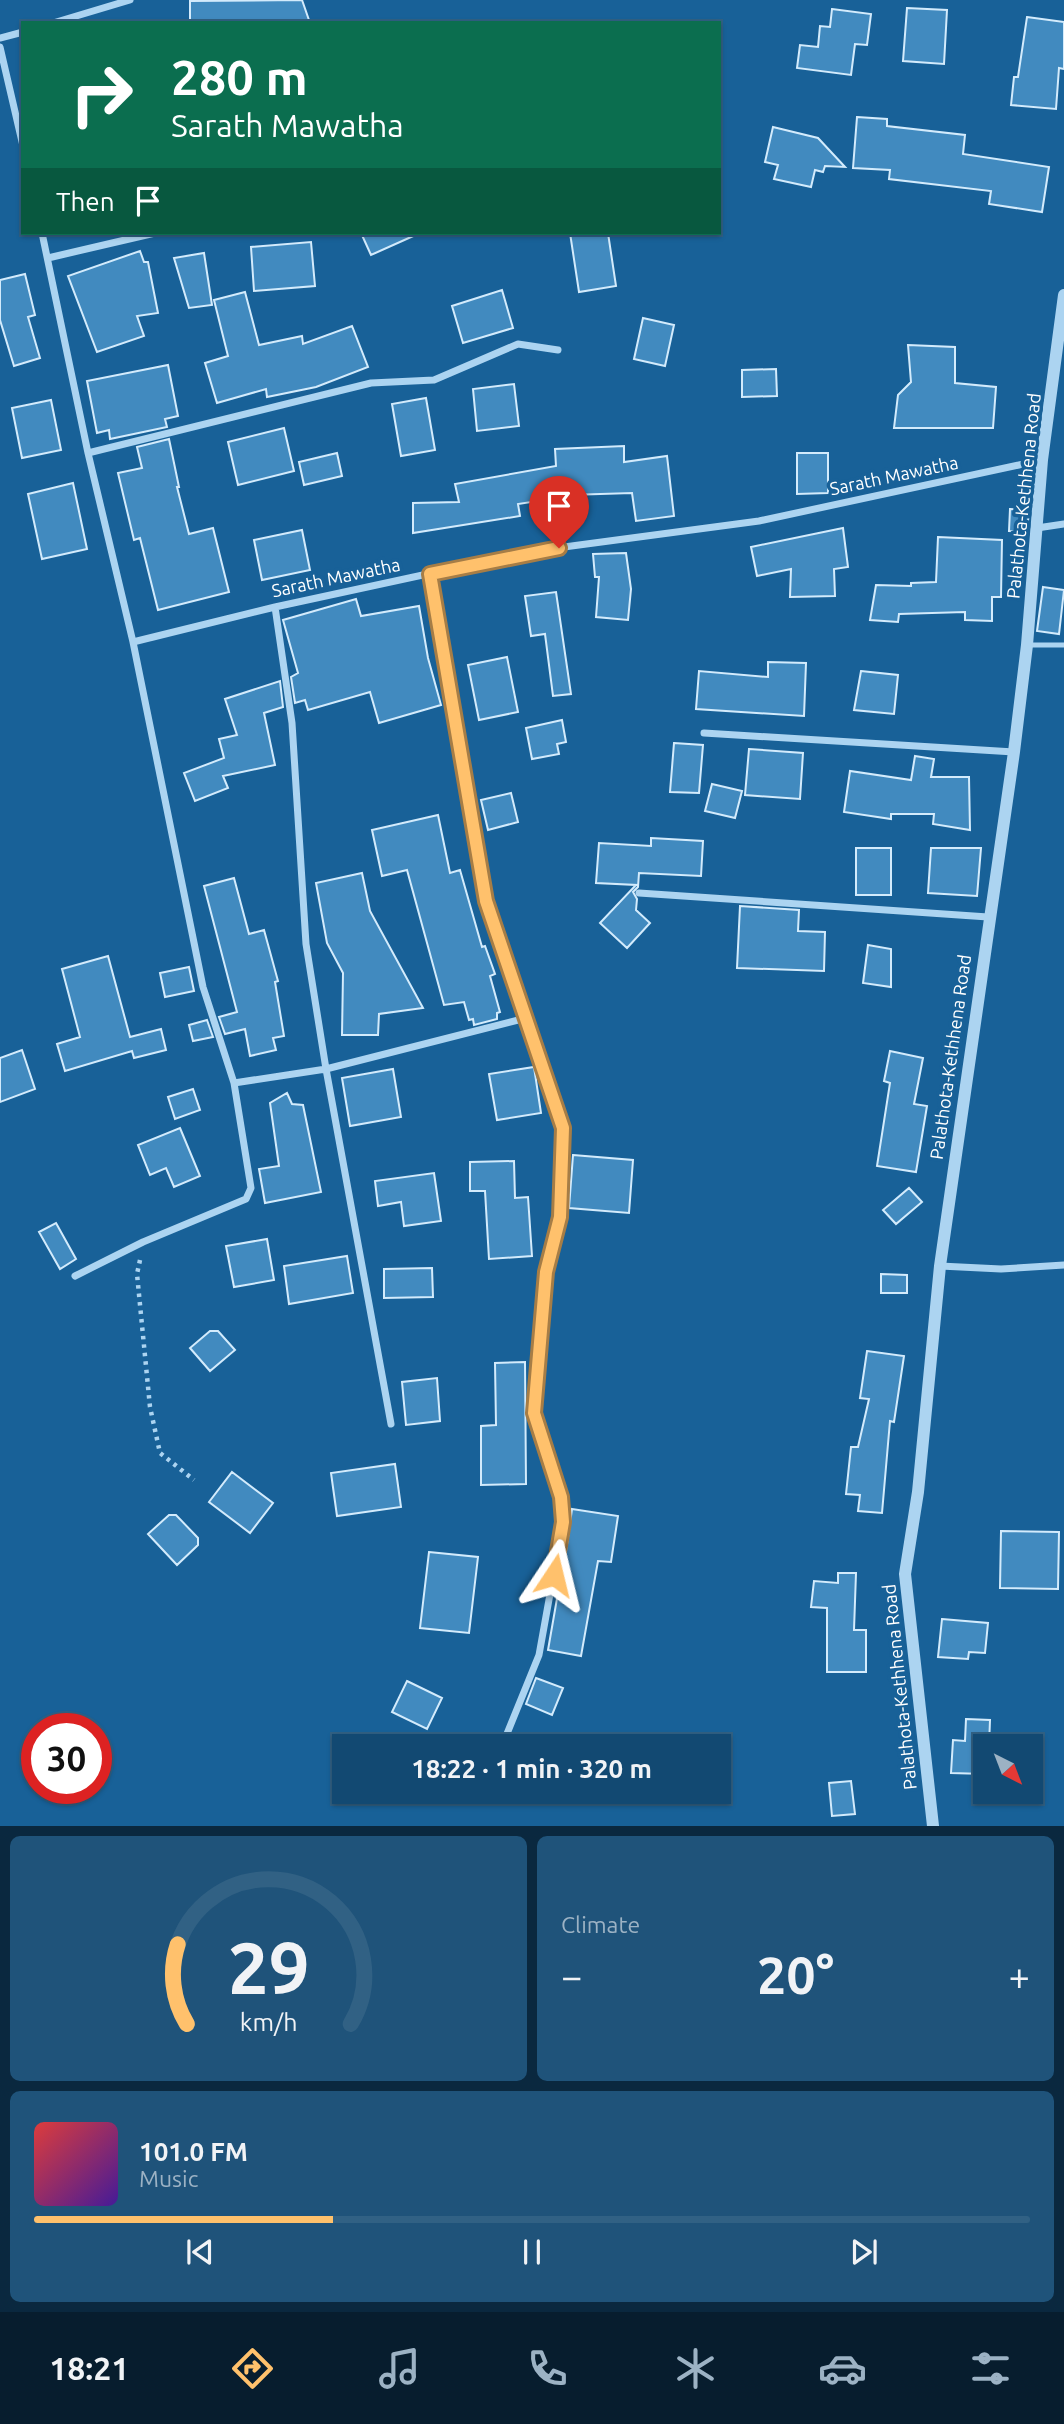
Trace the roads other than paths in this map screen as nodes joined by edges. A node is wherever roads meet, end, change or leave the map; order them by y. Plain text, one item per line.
1 (130, 0) edge
2 (60, 21) edge
3 (21, 33) edge
4 (0, 38) edge
5 (0, 47) edge
6 (1, 60) edge
7 (21, 138) edge
8 (42, 235) edge
9 (146, 235) edge
10 (48, 258) junction
11 (1064, 295) edge
12 (558, 350) dead end
13 (88, 453) junction
14 (1042, 460) junction
15 (1064, 524) edge
16 (1037, 528) junction
17 (430, 574) junction
18 (275, 607) junction
19 (133, 642) junction
20 (1027, 645) junction
21 (1064, 645) edge
22 (704, 733) dead end
23 (1014, 752) junction
24 (639, 893) dead end
25 (988, 918) junction
26 (526, 1018) junction
27 (326, 1069) junction
28 (234, 1083) junction
29 (1064, 1265) edge
30 (940, 1266) junction
31 (75, 1276) dead end
32 (391, 1424) dead end
33 (507, 1734) edge
34 (933, 1825) edge

1 - 2 street
3 - 4 street
5 - 6 street
6 - 7 street
8 - 10 street
9 - 10 street
10 - 13 street
11 - 14 street, Palathota-Kethhena Road
12 - 13 street
13 - 19 street
14 - 16 street, Palathota-Kethhena Road
14 - 17 street, Sarath Mawatha
15 - 16 street
16 - 20 street, Palathota-Kethhena Road
17 - 18 street, Sarath Mawatha
17 - 26 street
18 - 19 street, Sarath Mawatha
18 - 27 street
19 - 28 street
20 - 21 lane
20 - 23 street, Palathota-Kethhena Road
22 - 23 street
23 - 25 street, Palathota-Kethhena Road
24 - 25 street
25 - 30 street, Palathota-Kethhena Road
26 - 27 street
26 - 33 street
27 - 28 street
27 - 32 street
28 - 31 street
29 - 30 street
30 - 34 street, Palathota-Kethhena Road

